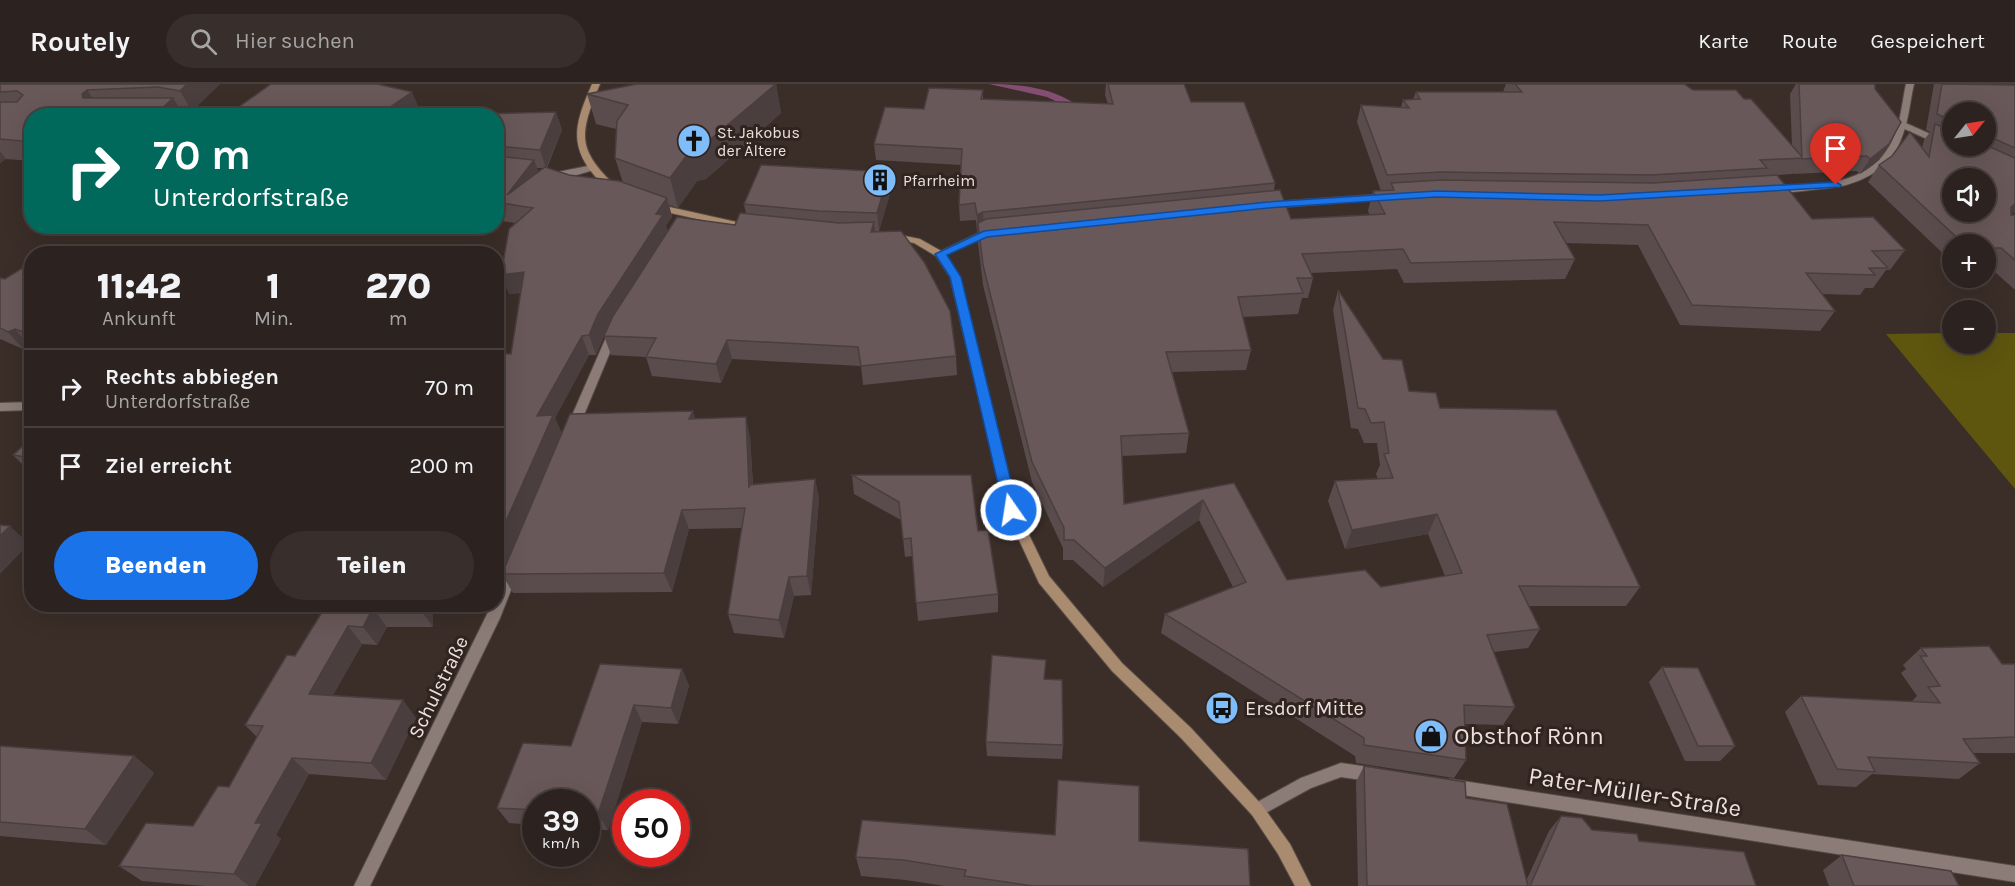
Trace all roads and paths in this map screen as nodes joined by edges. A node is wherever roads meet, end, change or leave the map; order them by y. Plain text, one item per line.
1 (595, 84) edge
2 (1910, 84) edge
3 (1901, 124) junction
4 (1942, 142) edge
5 (591, 168) junction
6 (540, 174) edge
7 (1760, 190) edge
8 (620, 192) edge
9 (1400, 196) edge
10 (648, 204) edge
11 (1257, 206) edge
12 (762, 230) edge
13 (1008, 232) edge
14 (878, 236) edge
15 (940, 254) junction
16 (619, 324) edge
17 (24, 406) edge
18 (0, 407) edge
19 (565, 444) edge
20 (520, 553) edge
21 (504, 592) edge
22 (495, 612) edge
23 (1388, 777) edge
24 (1436, 784) edge
25 (1257, 810) junction
26 (2015, 874) edge
27 (362, 886) edge
28 (1304, 886) edge

1 - 5 main road
2 - 3 street
3 - 4 street
3 - 7 street
5 - 6 street
5 - 8 main road
9 - 11 street
10 - 12 main road
13 - 15 street
14 - 15 main road
15 - 25 main road
16 - 19 street
17 - 18 street
20 - 21 street, Schulstraße
22 - 27 street, Schulstraße
23 - 25 street
24 - 26 street, Pater-Müller-Straße
25 - 28 main road

